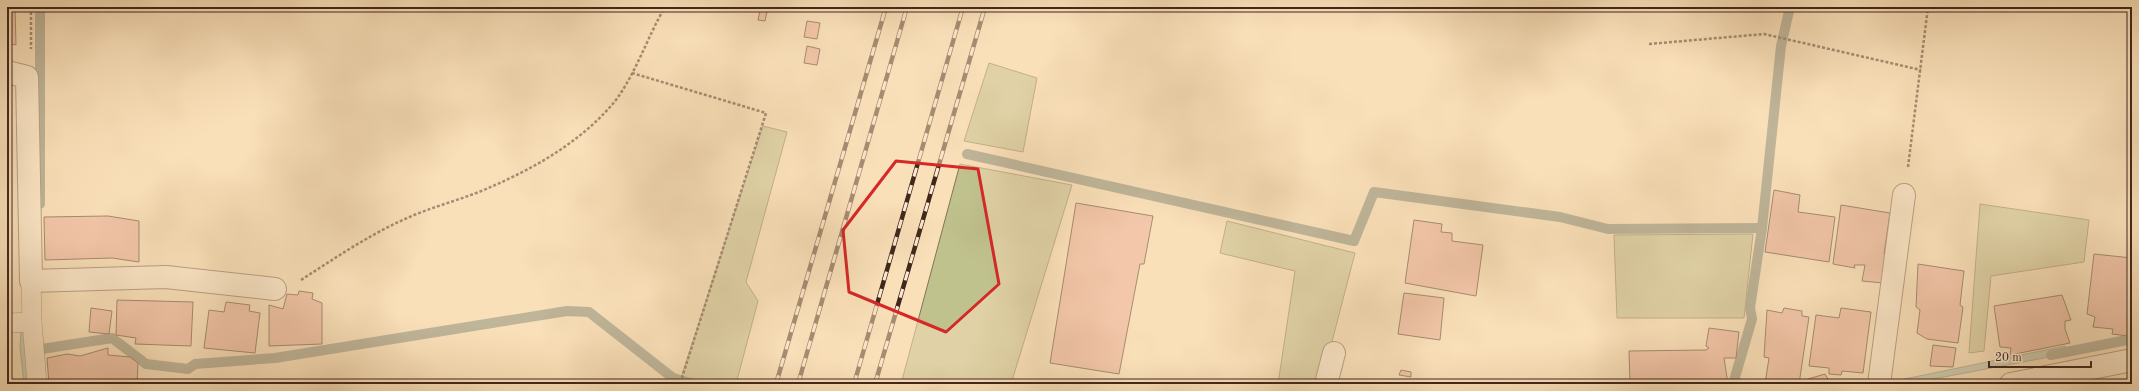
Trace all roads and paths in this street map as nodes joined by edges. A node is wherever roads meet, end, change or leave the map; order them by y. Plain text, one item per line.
1 (31, 7) edge
2 (665, 7) edge
3 (1928, 7) edge
4 (1649, 44) dead end
5 (1921, 70) junction
6 (632, 73) junction
7 (17, 75) edge
8 (1904, 196) joint
9 (30, 281) junction
10 (275, 289) joint
11 (32, 322) junction
12 (7, 323) edge
13 (1334, 353) dead end
14 (2132, 360) edge
15 (2059, 379) edge
16 (37, 384) edge
17 (680, 384) edge
18 (1326, 384) edge
19 (1879, 384) edge
20 (2011, 384) edge

1 - 7 path
2 - 6 path
3 - 5 path
4 - 5 path
5 - 8 path
6 - 10 path
6 - 17 path
7 - 9 street
8 - 19 street
9 - 10 street
9 - 11 lane
11 - 12 lane
11 - 16 lane
13 - 18 street
14 - 15 street
15 - 20 street

